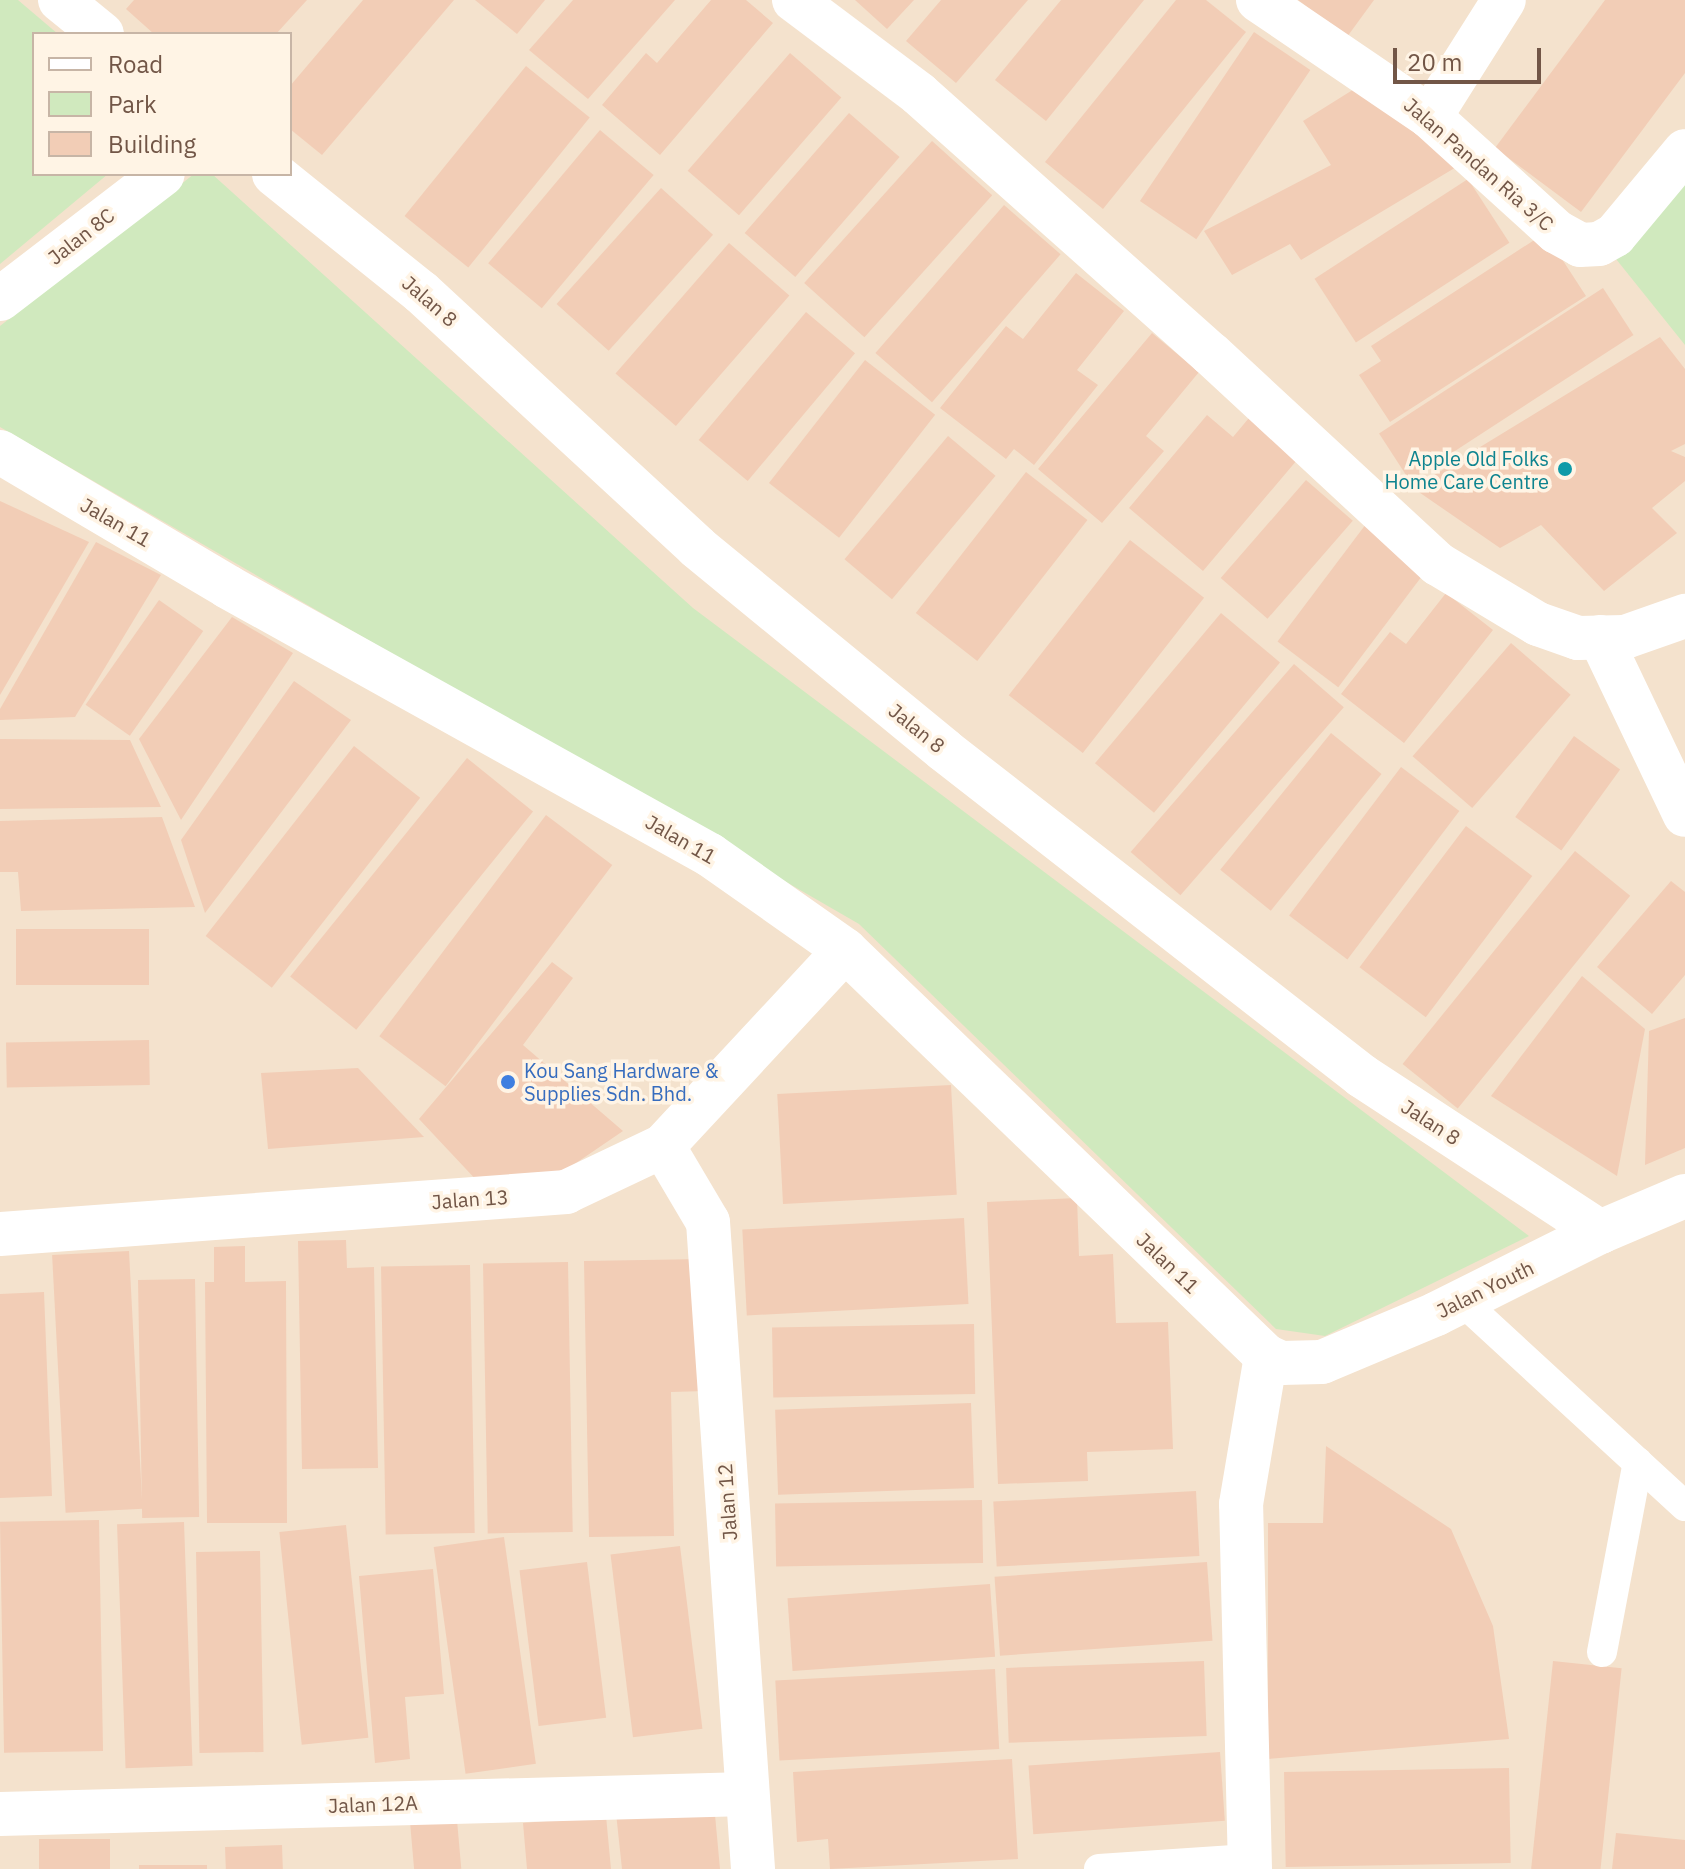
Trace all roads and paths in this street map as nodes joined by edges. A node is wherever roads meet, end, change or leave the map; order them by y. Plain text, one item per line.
1 (60, 0) edge
2 (794, 0) edge
3 (1258, 0) edge
4 (1504, 0) edge
5 (100, 32) edge
6 (1430, 117) junction
7 (1685, 151) edge
8 (160, 176) edge
9 (276, 176) edge
10 (0, 299) edge
11 (0, 452) edge
12 (1685, 616) edge
13 (1600, 637) junction
14 (1685, 815) edge
15 (845, 950) junction
16 (663, 1146) junction
17 (1685, 1196) edge
18 (1600, 1232) junction
19 (0, 1234) edge
20 (1462, 1301) junction
21 (1273, 1359) junction
22 (1638, 1462) junction
23 (1685, 1506) edge
24 (1602, 1652) dead end
25 (747, 1794) junction
26 (0, 1814) edge
27 (1250, 1864) edge
28 (753, 1869) edge
29 (1099, 1869) edge

1 - 5 street
2 - 13 street
3 - 6 street, Jalan Pandan Ria 3/C
4 - 6 street
6 - 7 street, Jalan Pandan Ria 3/C
8 - 10 street, Jalan 8C
9 - 18 street, Jalan 8
11 - 15 street, Jalan 11
12 - 13 street
13 - 14 street
15 - 16 street, Jalan 13
15 - 21 street, Jalan 11
16 - 19 street, Jalan 13
16 - 25 street, Jalan 12
17 - 18 street, Jalan Youth
18 - 20 street, Jalan Youth
20 - 21 street, Jalan Youth
20 - 22 lane
21 - 27 street
22 - 23 lane
22 - 24 lane
25 - 26 street, Jalan 12A
25 - 28 street, Jalan 12
27 - 29 lane

